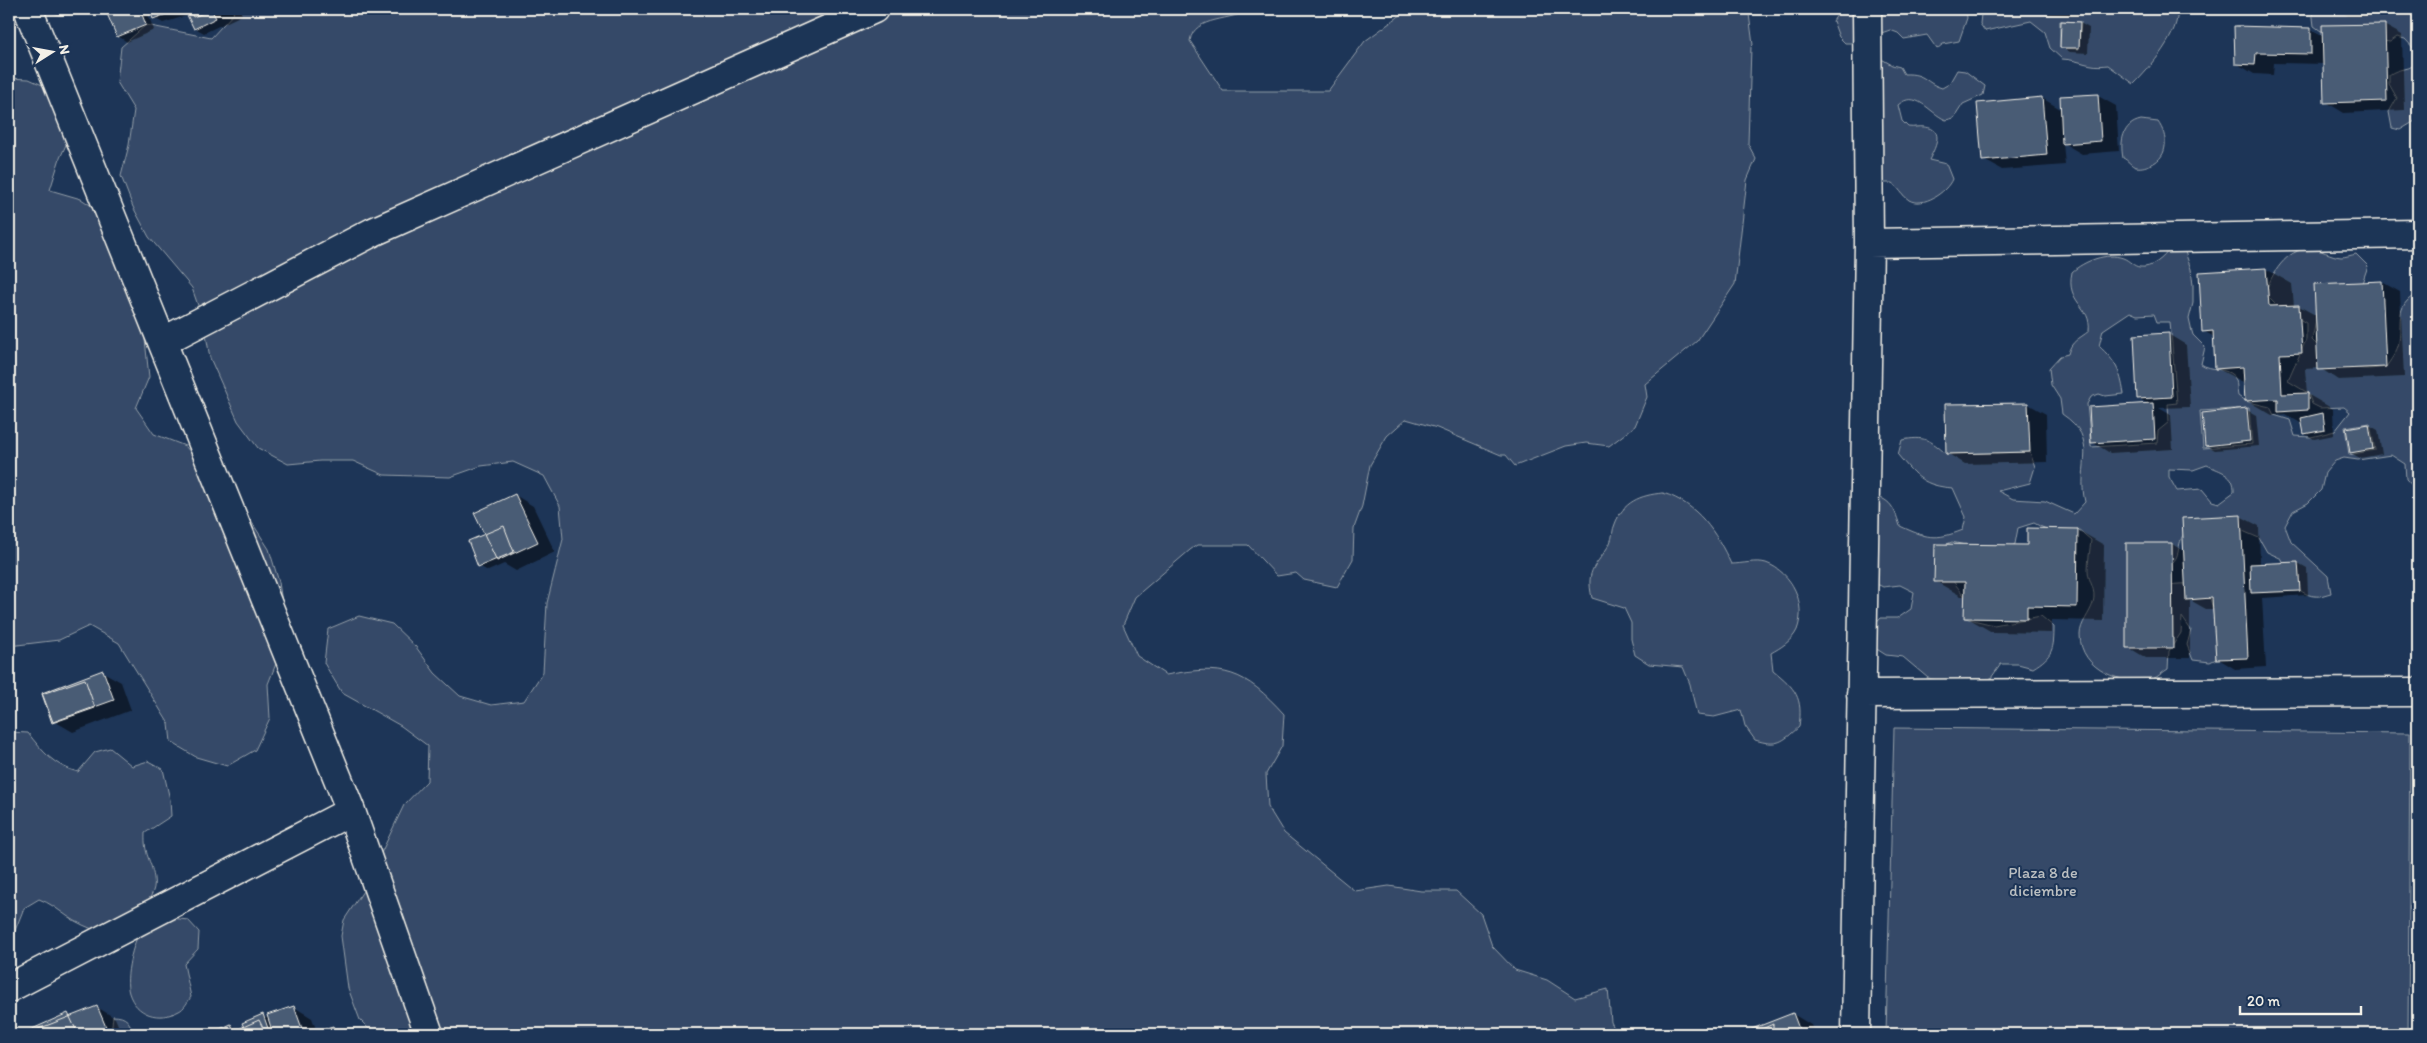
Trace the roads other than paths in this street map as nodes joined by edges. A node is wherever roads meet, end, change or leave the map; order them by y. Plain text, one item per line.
1 (28, 9) edge
2 (874, 9) edge
3 (1867, 9) edge
4 (2418, 234) edge
5 (1869, 243) junction
6 (162, 342) junction
7 (2418, 692) edge
8 (1861, 694) junction
9 (351, 811) junction
10 (9, 988) edge
11 (429, 1034) edge
12 (1856, 1034) edge

1 - 6 street
2 - 6 street
3 - 5 street
4 - 5 street
5 - 8 street
6 - 9 street
7 - 8 street
8 - 12 street
9 - 10 street
9 - 11 street

